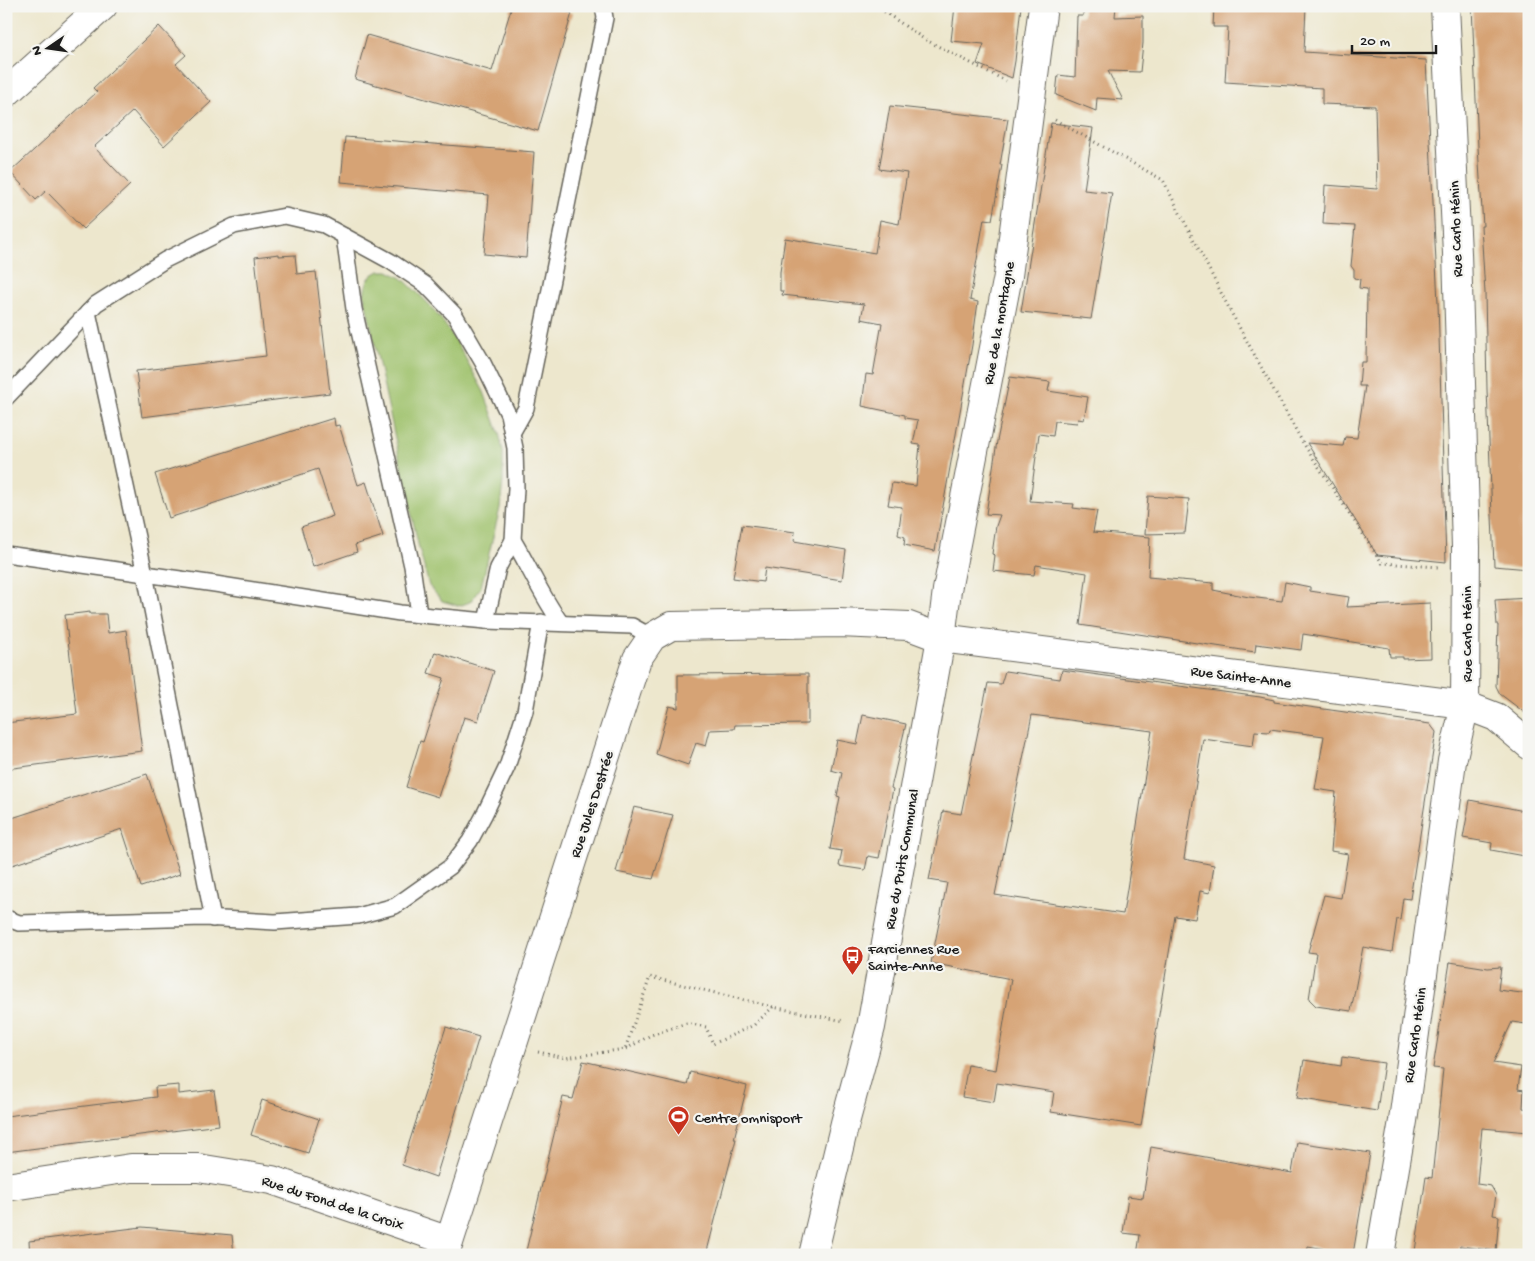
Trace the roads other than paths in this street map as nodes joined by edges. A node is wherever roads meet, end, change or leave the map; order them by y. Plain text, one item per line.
1 (103, 6) edge
2 (603, 6) edge
3 (1043, 6) edge
4 (1445, 6) edge
5 (6, 93) edge
6 (344, 236) junction
7 (88, 312) junction
8 (6, 398) edge
9 (512, 433) junction
10 (513, 540) junction
11 (6, 554) edge
12 (145, 574) junction
13 (419, 614) junction
14 (486, 620) junction
15 (541, 622) junction
16 (560, 623) junction
17 (652, 637) junction
18 (941, 638) junction
19 (1465, 705) junction
20 (1529, 745) edge
21 (6, 918) edge
22 (213, 919) junction
23 (6, 1187) edge
24 (447, 1248) edge
25 (813, 1255) edge
26 (1380, 1255) edge

1 - 5 street
2 - 9 lane
3 - 18 street, Rue de la montagne
4 - 19 street, Rue Carlo Hénin
6 - 7 lane
6 - 9 lane
6 - 13 lane
7 - 8 lane
7 - 12 lane
9 - 10 lane
10 - 14 lane
10 - 16 lane
11 - 12 lane
12 - 13 lane
12 - 22 lane
13 - 14 lane
14 - 15 lane
15 - 16 lane
15 - 22 lane
16 - 17 lane
17 - 18 street, Rue Jules Destrée
17 - 24 street, Rue Jules Destrée
18 - 19 street, Rue Sainte-Anne
18 - 25 street, Rue du Puits Communal
19 - 20 street, Rue Sainte-Anne
19 - 26 street, Rue Carlo Hénin
21 - 22 lane
23 - 24 street, Rue du Fond de la Croix

